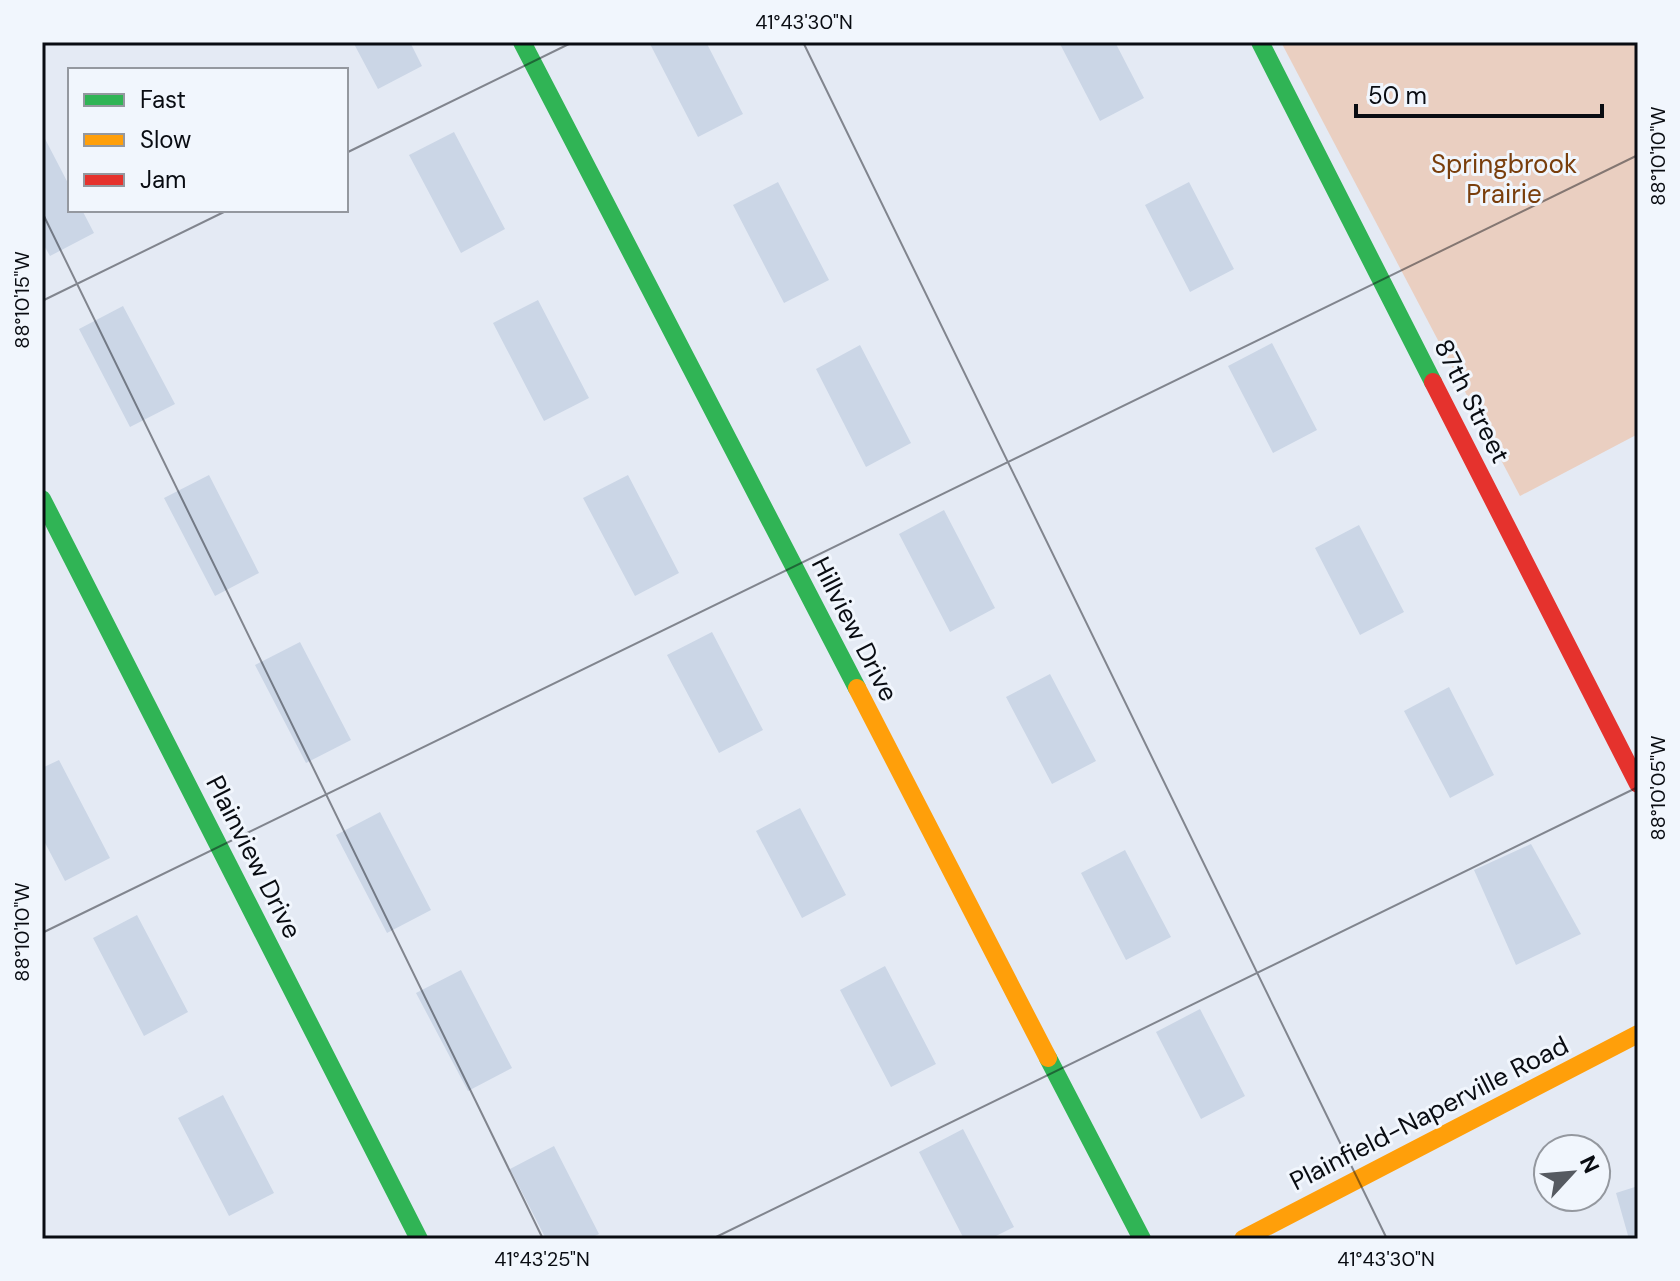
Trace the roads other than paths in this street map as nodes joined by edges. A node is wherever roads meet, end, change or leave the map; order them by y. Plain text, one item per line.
1 (522, 42) edge
2 (1260, 42) edge
3 (42, 499) edge
4 (1638, 784) edge
5 (1638, 1034) edge
6 (419, 1239) edge
7 (1142, 1239) edge
8 (1243, 1239) edge

1 - 7 street, Hillview Drive
2 - 4 street, 87th Street
3 - 6 street, Plainview Drive
5 - 8 street, Plainfield-Naperville Road

